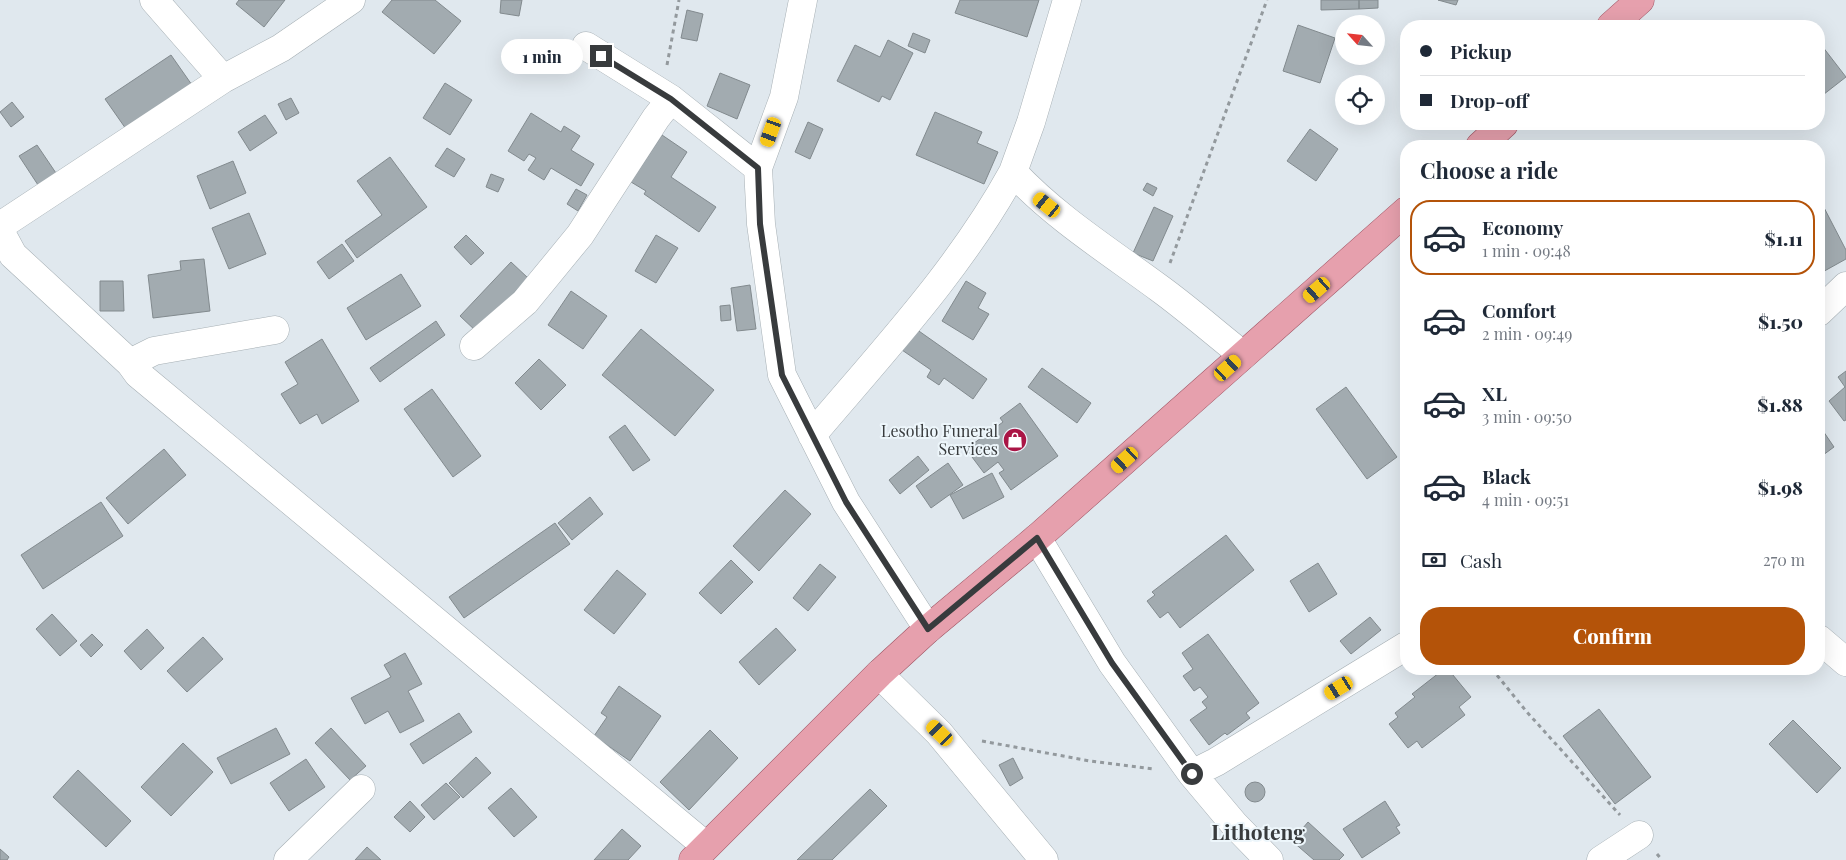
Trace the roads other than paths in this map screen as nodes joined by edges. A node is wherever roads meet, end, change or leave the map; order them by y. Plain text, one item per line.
1 (154, 0) edge
2 (351, 0) edge
3 (803, 0) edge
4 (1067, 0) edge
5 (1640, 0) edge
6 (1618, 20) edge
7 (586, 46) dead end
8 (223, 79) junction
9 (666, 96) junction
10 (1497, 130) edge
11 (1487, 140) edge
12 (758, 168) junction
13 (1013, 172) junction
14 (1400, 217) edge
15 (0, 226) edge
16 (0, 231) edge
17 (1846, 286) edge
18 (1825, 306) edge
19 (275, 330) dead end
20 (474, 346) dead end
21 (1243, 355) junction
22 (130, 363) junction
23 (812, 435) junction
24 (1037, 538) junction
25 (928, 629) junction
26 (1400, 650) edge
27 (879, 674) junction
28 (1192, 774) junction
29 (361, 790) dead end
30 (1639, 835) road end
31 (699, 853) edge
32 (288, 860) edge
33 (1044, 860) edge
34 (1269, 860) edge
35 (1601, 860) edge

1 - 8 street
2 - 8 street
3 - 12 street
4 - 13 street
5 - 6 main road
7 - 9 street
8 - 15 street
9 - 12 street
9 - 20 street
10 - 11 main road
12 - 23 street
13 - 21 street
13 - 23 street
14 - 21 main road
16 - 22 street
17 - 18 street
19 - 22 street
21 - 24 main road
22 - 31 street
23 - 25 street
24 - 25 main road
24 - 28 street
25 - 27 main road
26 - 28 street
27 - 31 main road
27 - 33 street
28 - 34 street
29 - 32 street
30 - 35 street

